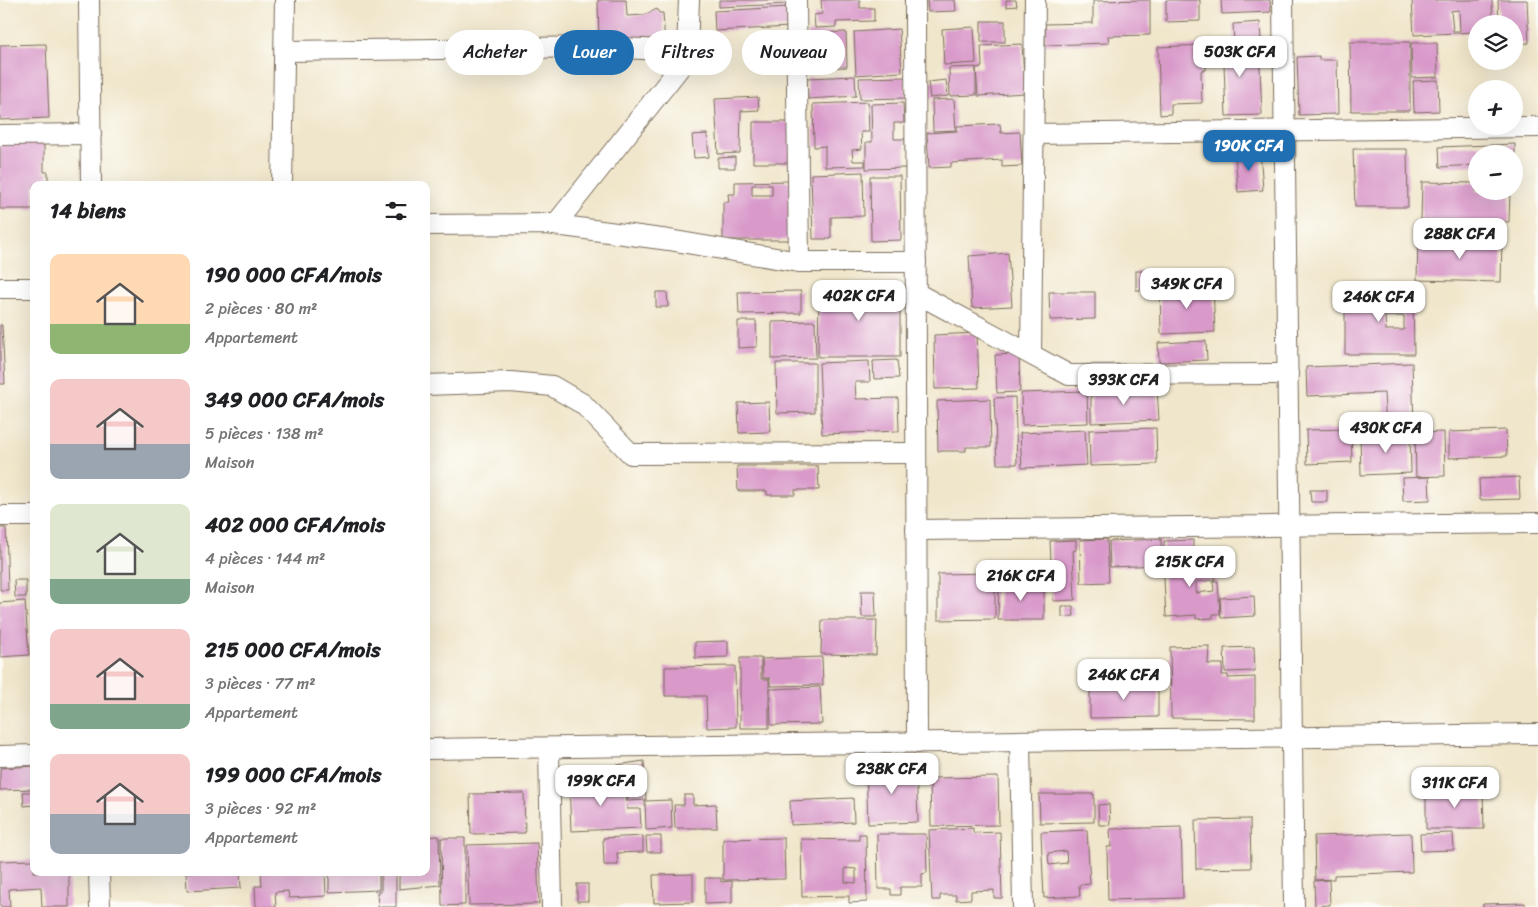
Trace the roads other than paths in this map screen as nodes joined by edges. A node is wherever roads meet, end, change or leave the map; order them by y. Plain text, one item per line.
1 (89, 0) edge
2 (285, 0) edge
3 (689, 0) edge
4 (796, 0) edge
5 (915, 0) edge
6 (1035, 0) edge
7 (1283, 0) edge
8 (688, 30) edge
9 (644, 49) edge
10 (286, 51) junction
11 (674, 75) edge
12 (1538, 127) edge
13 (1284, 131) junction
14 (91, 134) junction
15 (1034, 134) junction
16 (0, 135) edge
17 (91, 181) edge
18 (282, 181) edge
19 (430, 225) edge
20 (555, 225) junction
21 (799, 262) junction
22 (916, 262) junction
23 (0, 288) edge
24 (30, 288) edge
25 (916, 294) junction
26 (1030, 354) junction
27 (1288, 374) junction
28 (430, 385) edge
29 (916, 453) junction
30 (0, 516) edge
31 (30, 516) edge
32 (1538, 522) edge
33 (1290, 526) junction
34 (916, 530) junction
35 (1538, 734) edge
36 (1292, 738) junction
37 (1020, 741) junction
38 (917, 743) junction
39 (549, 748) junction
40 (430, 750) edge
41 (30, 755) edge
42 (0, 756) edge
43 (99, 876) edge
44 (100, 907) edge
45 (552, 907) edge
46 (1023, 907) edge
47 (1294, 907) edge

1 - 14 street
2 - 10 street
3 - 8 street
4 - 21 street
5 - 22 street
6 - 15 street
7 - 13 street
9 - 10 street
10 - 18 street
11 - 20 street
12 - 13 street
13 - 15 street
13 - 27 street
14 - 16 street
14 - 17 street
15 - 26 street
19 - 20 street
20 - 21 street
21 - 22 street
22 - 25 street
23 - 24 street
25 - 26 street
25 - 29 street
26 - 27 street
27 - 33 street
28 - 29 street
29 - 34 street
30 - 31 street
32 - 33 street
33 - 34 street
33 - 36 street
34 - 38 street
35 - 36 street
36 - 37 street
36 - 47 street
37 - 38 street
37 - 46 street
38 - 39 street
39 - 40 street
39 - 45 street
41 - 42 street
43 - 44 street

